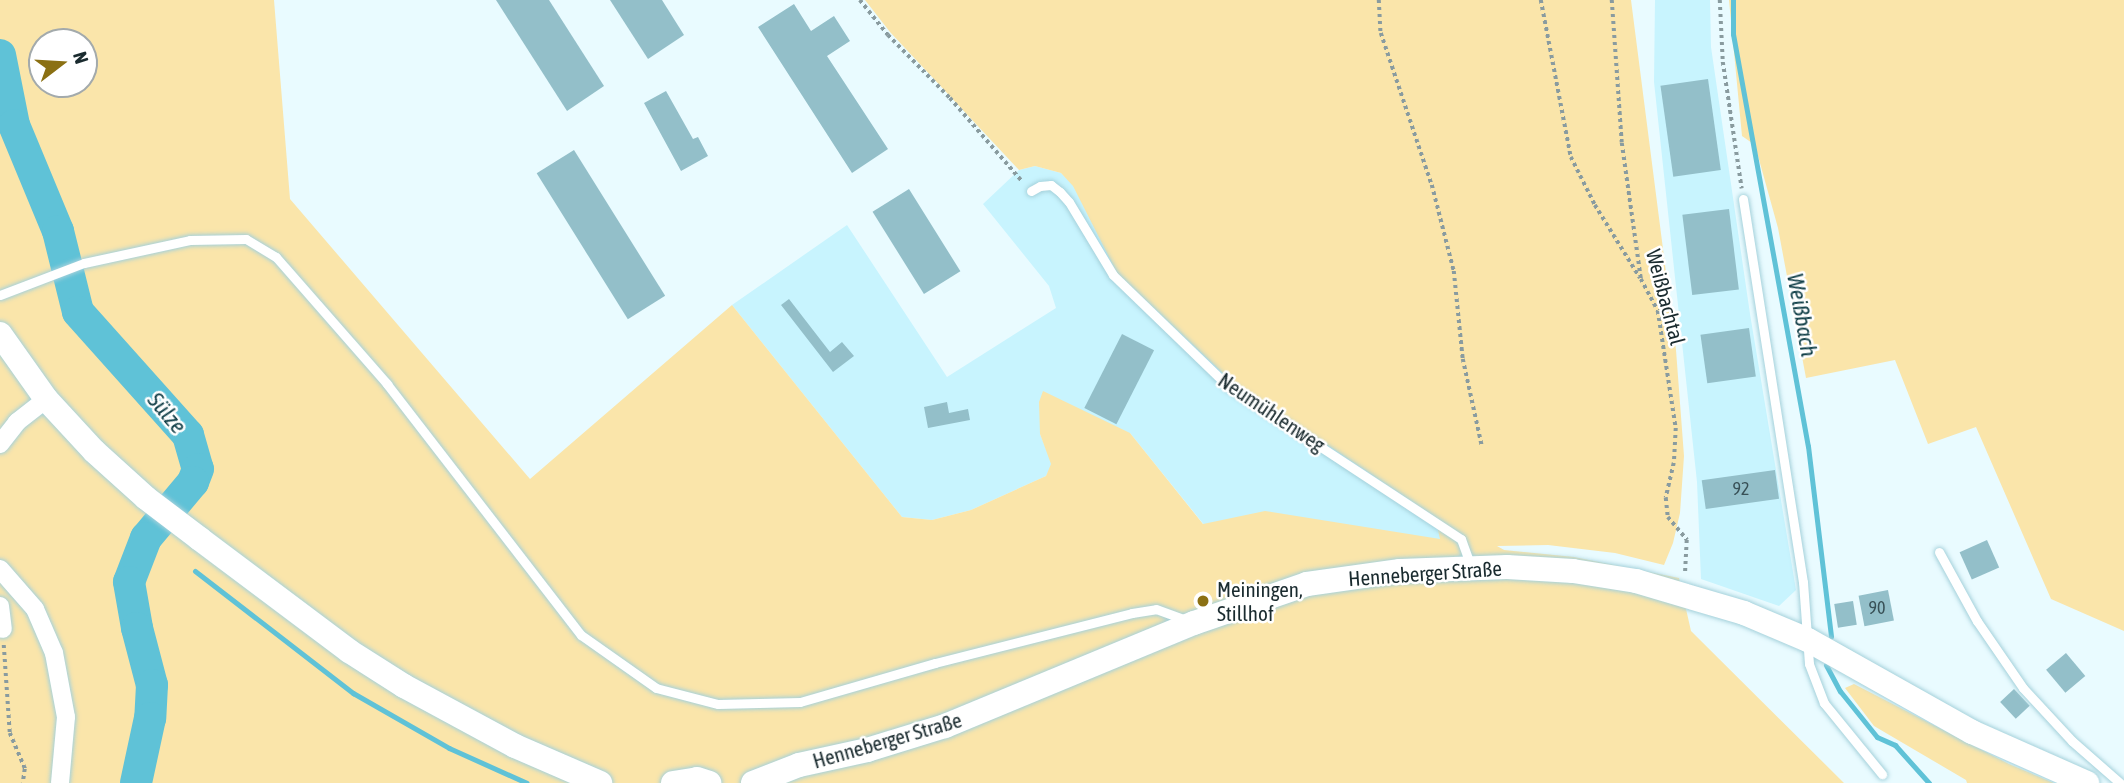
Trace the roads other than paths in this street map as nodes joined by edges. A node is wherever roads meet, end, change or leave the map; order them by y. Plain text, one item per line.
1 (1031, 191) road end
2 (1744, 199) road end
3 (0, 295) edge
4 (0, 334) edge
5 (46, 398) junction
6 (0, 444) edge
7 (1939, 552) dead end
8 (1471, 568) junction
9 (0, 569) edge
10 (0, 606) edge
11 (1194, 623) junction
12 (3, 629) road end
13 (1808, 640) junction
14 (1882, 774) dead end
15 (60, 783) edge
16 (600, 783) edge
17 (673, 783) edge
18 (709, 783) edge
19 (753, 783) edge
20 (2087, 783) edge
21 (2120, 783) edge

1 - 8 lane, Neumühlenweg
2 - 13 lane
3 - 11 lane
4 - 5 main road
5 - 6 street
5 - 16 main road
7 - 21 lane
8 - 11 main road, Henneberger Straße
8 - 13 main road, Henneberger Straße
9 - 15 street
10 - 12 street
11 - 19 main road, Henneberger Straße
13 - 14 lane
13 - 20 main road, Henneberger Straße
17 - 18 main road

